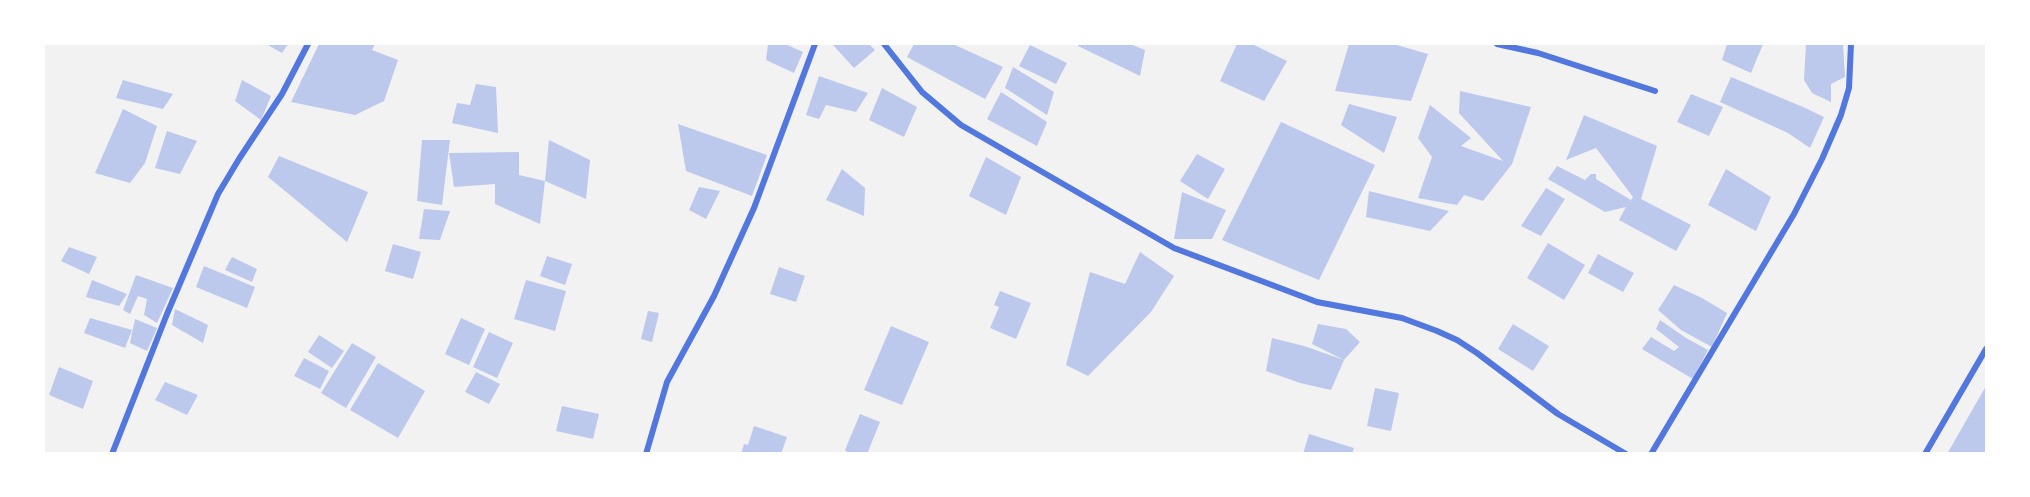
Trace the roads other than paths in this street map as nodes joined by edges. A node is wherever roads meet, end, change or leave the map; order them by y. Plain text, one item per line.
1 (308, 44) edge
2 (815, 44) edge
3 (884, 44) edge
4 (1497, 44) edge
5 (1851, 44) edge
6 (1655, 91) dead end
7 (1986, 349) edge
8 (112, 453) edge
9 (646, 453) edge
10 (1626, 453) edge
11 (1651, 453) edge
12 (1925, 453) edge

1 - 8 street
2 - 9 street
3 - 10 street
4 - 6 street
5 - 11 street
7 - 12 street

